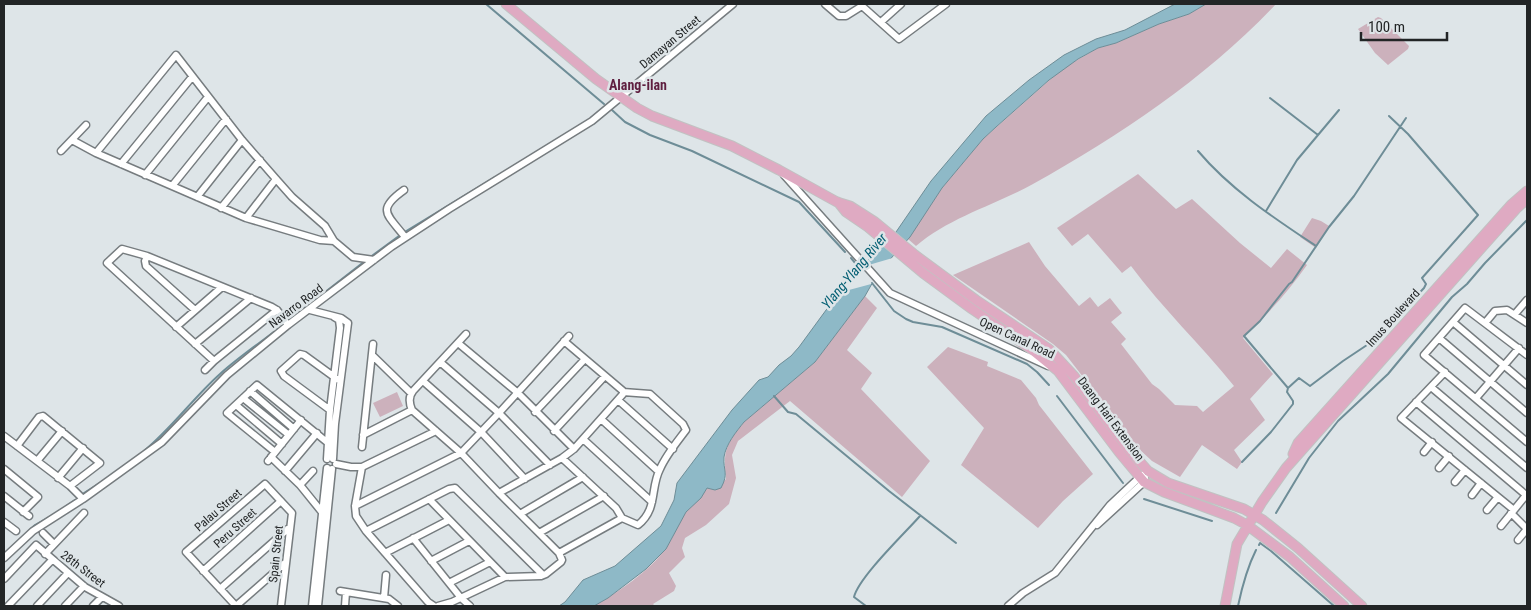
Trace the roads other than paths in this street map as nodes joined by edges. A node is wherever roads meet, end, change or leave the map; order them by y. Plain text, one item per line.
1 (506, 4) edge
2 (733, 4) edge
3 (825, 4) edge
4 (901, 4) edge
5 (946, 4) edge
6 (862, 5) edge
7 (881, 22) junction
8 (192, 76) junction
9 (208, 97) junction
10 (621, 98) junction
11 (226, 119) junction
12 (86, 125) dead end
13 (72, 140) junction
14 (242, 140) junction
15 (61, 151) dead end
16 (96, 153) junction
17 (260, 160) junction
18 (121, 164) junction
19 (779, 170) junction
20 (145, 175) junction
21 (276, 179) junction
22 (172, 186) junction
23 (404, 190) dead end
24 (1527, 191) edge
25 (196, 197) junction
26 (1527, 199) edge
27 (221, 208) junction
28 (246, 218) junction
29 (403, 235) junction
30 (334, 241) junction
31 (147, 256) junction
32 (912, 258) junction
33 (369, 260) junction
34 (222, 287) junction
35 (251, 298) junction
36 (1527, 300) edge
37 (195, 310) junction
38 (277, 310) junction
39 (310, 310) junction
40 (1515, 314) junction
41 (331, 315) junction
42 (1453, 322) junction
43 (286, 323) junction
44 (1485, 323) junction
45 (1527, 323) edge
46 (176, 327) junction
47 (466, 334) dead end
48 (347, 338) junction
49 (1439, 338) junction
50 (458, 343) junction
51 (195, 344) junction
52 (373, 344) dead end
53 (1519, 348) junction
54 (338, 350) junction
55 (372, 355) junction
56 (1527, 356) edge
57 (585, 359) junction
58 (214, 361) junction
59 (440, 362) junction
60 (1504, 365) junction
61 (205, 370) dead end
62 (1058, 371) junction
63 (1444, 372) junction
64 (605, 376) junction
65 (337, 379) junction
66 (423, 381) junction
67 (1490, 382) junction
68 (1527, 385) edge
69 (1431, 387) junction
70 (250, 392) junction
71 (623, 392) junction
72 (411, 393) junction
73 (518, 393) junction
74 (243, 398) junction
75 (1476, 398) junction
76 (618, 400) junction
77 (1416, 402) junction
78 (236, 405) junction
79 (330, 410) junction
80 (412, 410) junction
81 (535, 412) junction
82 (1527, 413) edge
83 (499, 414) junction
84 (601, 419) junction
85 (301, 420) junction
86 (332, 423) junction
87 (294, 429) junction
88 (62, 430) junction
89 (436, 431) junction
90 (554, 431) junction
91 (317, 433) junction
92 (482, 433) junction
93 (289, 435) junction
94 (4, 436) edge
95 (364, 436) junction
96 (583, 439) junction
97 (1432, 442) junction
98 (1527, 442) edge
99 (282, 444) junction
100 (331, 445) junction
101 (17, 446) junction
102 (362, 447) dead end
103 (83, 448) junction
104 (574, 449) junction
105 (673, 449) junction
106 (1424, 452) dead end
107 (461, 453) junction
108 (1449, 456) junction
109 (271, 457) junction
110 (562, 458) junction
111 (37, 461) junction
112 (331, 464) junction
113 (550, 465) junction
114 (362, 467) junction
115 (1286, 468) junction
116 (1439, 468) dead end
117 (1527, 468) edge
118 (4, 469) edge
119 (1465, 470) junction
120 (285, 471) junction
121 (313, 471) dead end
122 (1148, 471) junction
123 (658, 472) junction
124 (583, 477) junction
125 (58, 478) junction
126 (525, 479) junction
127 (1141, 479) junction
128 (1455, 482) dead end
129 (1481, 483) junction
130 (265, 484) joint
131 (300, 485) junction
132 (70, 486) junction
133 (499, 493) junction
134 (1472, 495) dead end
135 (4, 496) edge
136 (604, 496) junction
137 (1498, 497) junction
138 (1526, 497) edge
139 (429, 499) junction
140 (82, 500) junction
141 (281, 501) junction
142 (652, 502) junction
143 (356, 506) junction
144 (321, 510) junction
145 (1487, 510) dead end
146 (23, 512) junction
147 (84, 512) dead end
148 (1513, 512) junction
149 (520, 514) junction
150 (1254, 515) junction
151 (29, 516) dead end
152 (327, 518) junction
153 (622, 518) junction
154 (449, 520) junction
155 (1248, 525) junction
156 (5, 526) edge
157 (1501, 526) dead end
158 (290, 528) junction
159 (1527, 529) edge
160 (366, 530) junction
161 (16, 531) dead end
162 (43, 534) dead end
163 (539, 534) junction
164 (413, 538) junction
165 (1518, 540) dead end
166 (469, 541) junction
167 (54, 544) junction
168 (385, 553) junction
169 (559, 553) junction
170 (45, 554) junction
171 (4, 558) edge
172 (52, 560) junction
173 (431, 561) junction
174 (286, 562) junction
175 (490, 562) junction
176 (203, 571) junction
177 (68, 573) junction
178 (386, 575) dead end
179 (543, 575) junction
180 (505, 577) junction
181 (4, 579) edge
182 (449, 583) junction
183 (84, 586) junction
184 (220, 589) junction
185 (102, 597) junction
186 (384, 598) junction
187 (461, 598) junction
188 (8, 606) edge
189 (37, 606) edge
190 (65, 606) edge
191 (93, 606) edge
192 (119, 606) edge
193 (236, 606) edge
194 (281, 606) edge
195 (312, 606) edge
196 (318, 606) edge
197 (344, 606) edge
198 (398, 606) edge
199 (436, 606) edge
200 (470, 606) edge
201 (1008, 606) edge
202 (1226, 606) edge
203 (1344, 606) edge
204 (1362, 606) edge

1 - 10 main road, Open Canal Road
2 - 10 street, Damayan Street
3 - 6 street
4 - 7 street
5 - 7 street
6 - 7 street
8 - 9 street
8 - 16 street
8 - 18 street
9 - 11 street
9 - 20 street
10 - 19 main road, Open Canal Road
10 - 29 street, Navarro Road
11 - 14 street
11 - 22 street
12 - 13 street
13 - 15 street
13 - 16 street
14 - 17 street
14 - 25 street
16 - 18 street
17 - 21 street
17 - 27 street
18 - 20 street
19 - 32 main road, Open Canal Road
19 - 62 street, Open Canal Road
20 - 22 street
21 - 28 street
21 - 30 street
22 - 25 street
23 - 29 street
24 - 115 main road, Imus Boulevard
25 - 27 street
26 - 115 main road, Imus Boulevard
27 - 28 street
28 - 30 street
29 - 33 street, Navarro Road
30 - 33 street
31 - 34 street
31 - 37 street
31 - 46 street
32 - 62 main road, Open Canal Road
32 - 122 main road, Open Canal Road
33 - 39 street, Navarro Road
34 - 35 street
34 - 37 street
35 - 38 street
35 - 51 street
36 - 40 street
37 - 46 street
38 - 43 street
38 - 58 street
39 - 41 street
39 - 43 street, Navarro Road
40 - 44 street
40 - 45 street
41 - 48 street
41 - 54 street
42 - 44 street
42 - 49 street
42 - 60 street
43 - 140 street, Navarro Road
44 - 53 street
46 - 51 street
47 - 50 street
48 - 54 street
48 - 65 street
49 - 63 street
49 - 67 street
50 - 59 street
50 - 73 street
51 - 58 street
52 - 55 street
53 - 56 street
53 - 60 street
54 - 65 street
55 - 72 street
55 - 95 street
57 - 64 street
57 - 73 street
57 - 81 street
58 - 61 street
59 - 66 street
59 - 83 street
60 - 67 street
60 - 68 street
62 - 127 main road, Daang Hari Extension
63 - 69 street
63 - 75 street
64 - 71 street
64 - 90 street
65 - 79 street
65 - 79 street
65 - 86 street
66 - 72 street
66 - 92 street
67 - 75 street
67 - 82 street
69 - 77 street
69 - 117 street
70 - 74 street
70 - 85 street
70 - 87 street
71 - 76 street
71 - 105 street
72 - 80 street
73 - 81 street
73 - 83 street
74 - 78 street
74 - 93 street
75 - 98 street
76 - 84 street
76 - 105 street
77 - 97 street
77 - 138 street
78 - 99 street
78 - 109 street
79 - 86 street
80 - 89 street
80 - 95 street
81 - 90 street
83 - 92 street
83 - 113 street
84 - 96 street
84 - 123 street
85 - 87 street
85 - 91 street
86 - 100 street
87 - 93 street
88 - 101 street
88 - 103 street
88 - 111 street
89 - 107 street
89 - 114 street
90 - 104 street
91 - 100 street
91 - 120 street
92 - 107 street
92 - 126 street
93 - 99 street
94 - 101 street
95 - 102 street
96 - 104 street
96 - 142 street
97 - 106 street
97 - 108 street
99 - 109 street
100 - 112 street
101 - 111 street
103 - 125 street
103 - 132 street
104 - 110 street
105 - 123 street
107 - 133 street
107 - 143 street
108 - 116 street
108 - 119 street
109 - 120 street
110 - 113 street
110 - 124 street
111 - 125 street
112 - 114 street
112 - 144 street
112 - 152 street
113 - 126 street
114 - 143 street
115 - 150 main road, Imus Boulevard
118 - 146 street
119 - 128 street
119 - 129 street
120 - 131 street
121 - 131 street
122 - 127 street
122 - 150 main road, Daang Hari Extension
123 - 142 street
124 - 136 street
124 - 149 street
125 - 132 street
126 - 133 street
127 - 155 main road
127 - 201 street
129 - 134 street
129 - 137 street
130 - 141 street, Spain Street
130 - 176 street, Palau Street
131 - 144 street
132 - 140 street
133 - 149 street
135 - 146 street
136 - 153 street
136 - 163 street
137 - 145 street
137 - 148 street
138 - 148 street
139 - 154 street
139 - 160 street
139 - 179 street
140 - 171 street, Navarro Road
141 - 158 street, Spain Street
141 - 176 street, Peru Street
142 - 153 street
143 - 160 street
144 - 152 street
144 - 195 street
146 - 151 street
147 - 167 street
148 - 157 street
148 - 159 street
149 - 163 street
150 - 155 main road, Imus Boulevard
150 - 204 main road
152 - 196 street
153 - 169 street
154 - 164 street
154 - 166 street
155 - 202 main road, Imus Boulevard
155 - 203 main road
156 - 161 street
158 - 174 street, Spain Street
158 - 184 street
159 - 165 street
160 - 168 street
162 - 167 street
163 - 169 street
164 - 168 street
164 - 173 street
166 - 173 street
166 - 175 street
167 - 170 street
168 - 199 street
169 - 179 street
170 - 172 street, 28th Street
170 - 181 street, 28th Street
172 - 177 street, 28th Street
172 - 188 street
173 - 182 street
174 - 193 street
174 - 194 street, Spain Street
175 - 180 street
175 - 182 street
176 - 184 street
177 - 183 street, 28th Street
177 - 189 street
178 - 186 street
179 - 180 street
180 - 187 street
182 - 187 street
183 - 185 street, 28th Street
183 - 190 street
184 - 193 street
185 - 191 street
185 - 192 street, 28th Street
186 - 197 street
186 - 198 street
187 - 199 street
187 - 200 street

